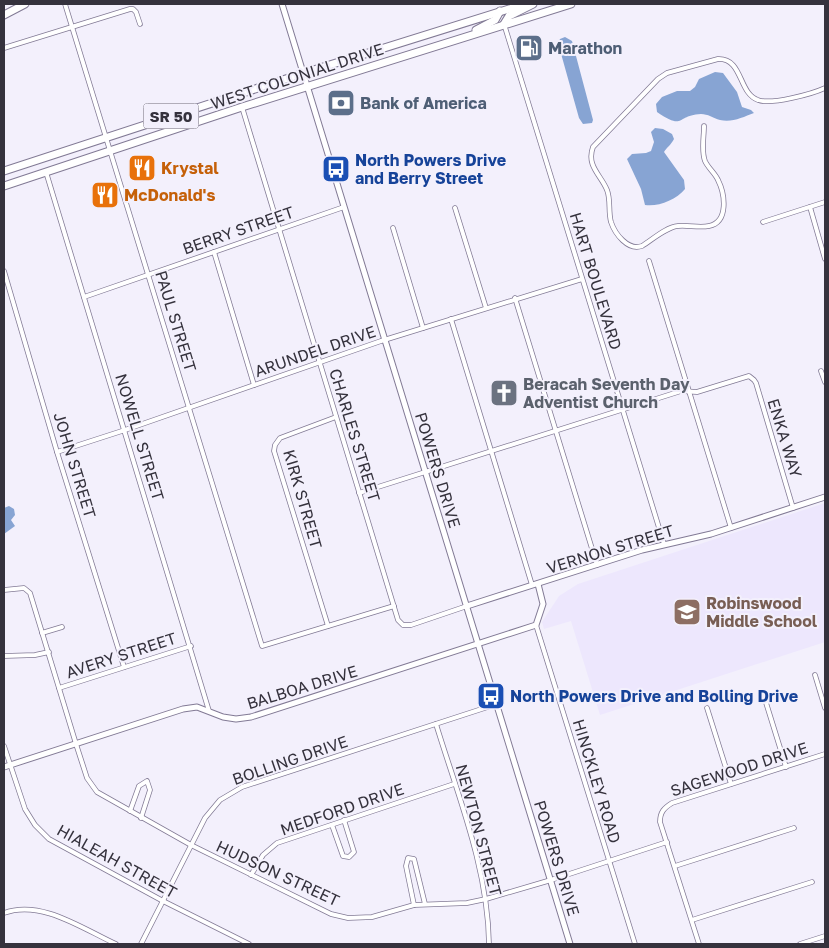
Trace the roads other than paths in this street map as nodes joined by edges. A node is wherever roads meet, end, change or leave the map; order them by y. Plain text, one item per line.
1 (25, 4) edge
2 (65, 4) edge
3 (282, 4) edge
4 (525, 4) edge
5 (533, 4) edge
6 (571, 4) edge
7 (499, 8) edge
8 (4, 15) edge
9 (140, 24) dead end
10 (504, 24) junction
11 (72, 26) junction
12 (458, 39) junction
13 (4, 48) edge
14 (304, 73) junction
15 (307, 86) junction
16 (825, 88) edge
17 (242, 107) junction
18 (704, 126) dead end
19 (106, 137) junction
20 (110, 150) junction
21 (46, 172) junction
22 (4, 173) edge
23 (4, 186) edge
24 (825, 202) edge
25 (344, 207) junction
26 (455, 208) dead end
27 (810, 208) junction
28 (763, 222) dead end
29 (393, 228) dead end
30 (278, 229) junction
31 (214, 252) junction
32 (825, 259) edge
33 (649, 261) dead end
34 (4, 270) edge
35 (149, 274) junction
36 (582, 278) junction
37 (84, 297) junction
38 (515, 298) junction
39 (486, 308) junction
40 (451, 319) junction
41 (423, 328) junction
42 (384, 340) junction
43 (319, 362) junction
44 (821, 371) dead end
45 (825, 382) edge
46 (254, 385) junction
47 (689, 391) junction
48 (190, 408) junction
49 (622, 410) junction
50 (336, 417) junction
51 (125, 430) junction
52 (556, 430) junction
53 (491, 451) junction
54 (58, 452) junction
55 (425, 472) junction
56 (359, 493) junction
57 (825, 497) edge
58 (794, 508) junction
59 (731, 528) junction
60 (664, 544) junction
61 (597, 565) junction
62 (535, 585) junction
63 (4, 590) edge
64 (394, 606) junction
65 (466, 606) junction
66 (403, 625) joint
67 (536, 625) junction
68 (328, 626) junction
69 (62, 627) dead end
70 (42, 633) junction
71 (478, 644) junction
72 (191, 646) junction
73 (48, 652) junction
74 (4, 656) edge
75 (124, 667) junction
76 (815, 675) dead end
77 (59, 688) junction
78 (763, 693) dead end
79 (497, 704) junction
80 (708, 708) dead end
81 (825, 708) edge
82 (209, 711) junction
83 (436, 724) junction
84 (76, 744) junction
85 (4, 746) edge
86 (825, 754) edge
87 (7, 766) edge
88 (786, 767) junction
89 (454, 784) junction
90 (731, 784) junction
91 (130, 811) junction
92 (141, 818) junction
93 (344, 820) junction
94 (332, 825) junction
95 (794, 828) dead end
96 (667, 842) junction
97 (191, 845) junction
98 (609, 862) junction
99 (674, 866) junction
100 (251, 876) junction
101 (551, 880) junction
102 (812, 882) dead end
103 (486, 900) junction
104 (163, 901) junction
105 (425, 904) junction
106 (414, 905) junction
107 (4, 913) edge
108 (692, 920) junction
109 (825, 936) edge
110 (116, 944) edge
111 (141, 944) edge
112 (248, 944) edge
113 (489, 944) edge
114 (570, 944) edge
115 (634, 944) edge
116 (699, 944) edge
117 (800, 944) edge

1 - 8 highway
2 - 11 street, PAUL STREET
3 - 14 street, POWERS DRIVE
4 - 7 highway, WEST COLONIAL DRIVE / SR 50
5 - 10 highway
6 - 10 highway, WEST COLONIAL DRIVE / SR 50
7 - 12 highway
7 - 14 highway, WEST COLONIAL DRIVE / SR 50
9 - 11 street
10 - 12 highway, WEST COLONIAL DRIVE / SR 50
10 - 36 street, HART BOULEVARD
11 - 13 street
11 - 19 street, PAUL STREET
12 - 15 highway, WEST COLONIAL DRIVE / SR 50
14 - 15 street, POWERS DRIVE
14 - 19 highway, WEST COLONIAL DRIVE / SR 50
15 - 17 highway, WEST COLONIAL DRIVE / SR 50
15 - 25 street, POWERS DRIVE
16 - 18 street
17 - 20 highway, WEST COLONIAL DRIVE / SR 50
17 - 30 street, CHARLES STREET
19 - 20 street, PAUL STREET
19 - 22 highway, WEST COLONIAL DRIVE / SR 50
20 - 21 highway, WEST COLONIAL DRIVE / SR 50
20 - 35 street, PAUL STREET
21 - 23 highway, WEST COLONIAL DRIVE / SR 50
21 - 37 street, NOWELL STREET
24 - 27 street
25 - 30 street, BERRY STREET
25 - 42 street, POWERS DRIVE
26 - 39 street
27 - 28 street
27 - 32 street
29 - 41 street
30 - 31 street, BERRY STREET
30 - 43 street, CHARLES STREET
31 - 35 street, BERRY STREET
31 - 46 street
33 - 47 street
34 - 54 street, JOHN STREET
35 - 37 street, BERRY STREET
35 - 48 street, PAUL STREET
36 - 38 street, ARUNDEL DRIVE
36 - 49 street, HART BOULEVARD
37 - 51 street, NOWELL STREET
38 - 39 street, ARUNDEL DRIVE
38 - 52 street
39 - 40 street, ARUNDEL DRIVE
40 - 41 street, ARUNDEL DRIVE
40 - 53 street
41 - 42 street, ARUNDEL DRIVE
42 - 43 street, ARUNDEL DRIVE
42 - 55 street, POWERS DRIVE
43 - 46 street, ARUNDEL DRIVE
43 - 50 street, CHARLES STREET
44 - 45 street
46 - 48 street, ARUNDEL DRIVE
47 - 49 street
47 - 58 street, ENKA WAY
47 - 59 street
48 - 51 street, ARUNDEL DRIVE
48 - 68 street, PAUL STREET
49 - 52 street
49 - 60 street, HART BOULEVARD
50 - 56 street, CHARLES STREET
50 - 68 street, KIRK STREET
51 - 54 street, ARUNDEL DRIVE
51 - 72 street, NOWELL STREET
52 - 53 street
52 - 61 street
53 - 55 street
53 - 62 street
54 - 75 street, JOHN STREET
55 - 56 street
55 - 65 street, POWERS DRIVE
56 - 64 street, CHARLES STREET
57 - 58 street, VERNON STREET
58 - 59 street, VERNON STREET
59 - 60 street, VERNON STREET
60 - 61 street, VERNON STREET
61 - 62 street, VERNON STREET
62 - 65 street, VERNON STREET
62 - 67 street
63 - 70 street, HUDSON STREET
64 - 66 street, CHARLES STREET
64 - 68 street
65 - 66 street, VERNON STREET
65 - 71 street, POWERS DRIVE
67 - 71 street, BALBOA DRIVE
67 - 98 street, HINCKLEY ROAD
69 - 70 street
70 - 73 street, HUDSON STREET
71 - 79 street, POWERS DRIVE
71 - 82 street, BALBOA DRIVE
72 - 75 street, AVERY STREET
72 - 82 street, NOWELL STREET
73 - 74 street
73 - 77 street, HUDSON STREET
75 - 77 street, AVERY STREET
76 - 81 street
77 - 84 street, HUDSON STREET
78 - 88 street
79 - 83 street, BOLLING DRIVE
79 - 101 street, POWERS DRIVE
80 - 90 street
82 - 84 street, BALBOA DRIVE
83 - 89 street, NEWTON STREET
83 - 97 street, BOLLING DRIVE
84 - 87 street, BALBOA DRIVE
84 - 91 street, HUDSON STREET
85 - 87 street, HIALEAH STREET
86 - 88 street, SAGEWOOD DRIVE
87 - 104 street, HIALEAH STREET
88 - 90 street, SAGEWOOD DRIVE
89 - 93 street, MEDFORD DRIVE
89 - 103 street, NEWTON STREET
90 - 96 street, SAGEWOOD DRIVE
91 - 92 street, HUDSON STREET
91 - 92 street
92 - 97 street, HUDSON STREET
93 - 94 street, MEDFORD DRIVE
93 - 94 street
94 - 100 street, MEDFORD DRIVE
95 - 99 street
96 - 98 street, HUDSON STREET
96 - 99 street
97 - 100 street, HUDSON STREET
97 - 104 street, BOLLING DRIVE
98 - 101 street, HUDSON STREET
98 - 115 street, HINCKLEY ROAD
99 - 108 street
100 - 106 street, HUDSON STREET
101 - 103 street, HUDSON STREET
101 - 114 street, POWERS DRIVE
102 - 108 street
103 - 105 street, HUDSON STREET
103 - 113 street, NEWTON STREET
104 - 111 street, BOLLING DRIVE
104 - 112 street, HIALEAH STREET
105 - 106 street, HUDSON STREET
105 - 106 street
107 - 110 street
108 - 116 street
109 - 117 street

